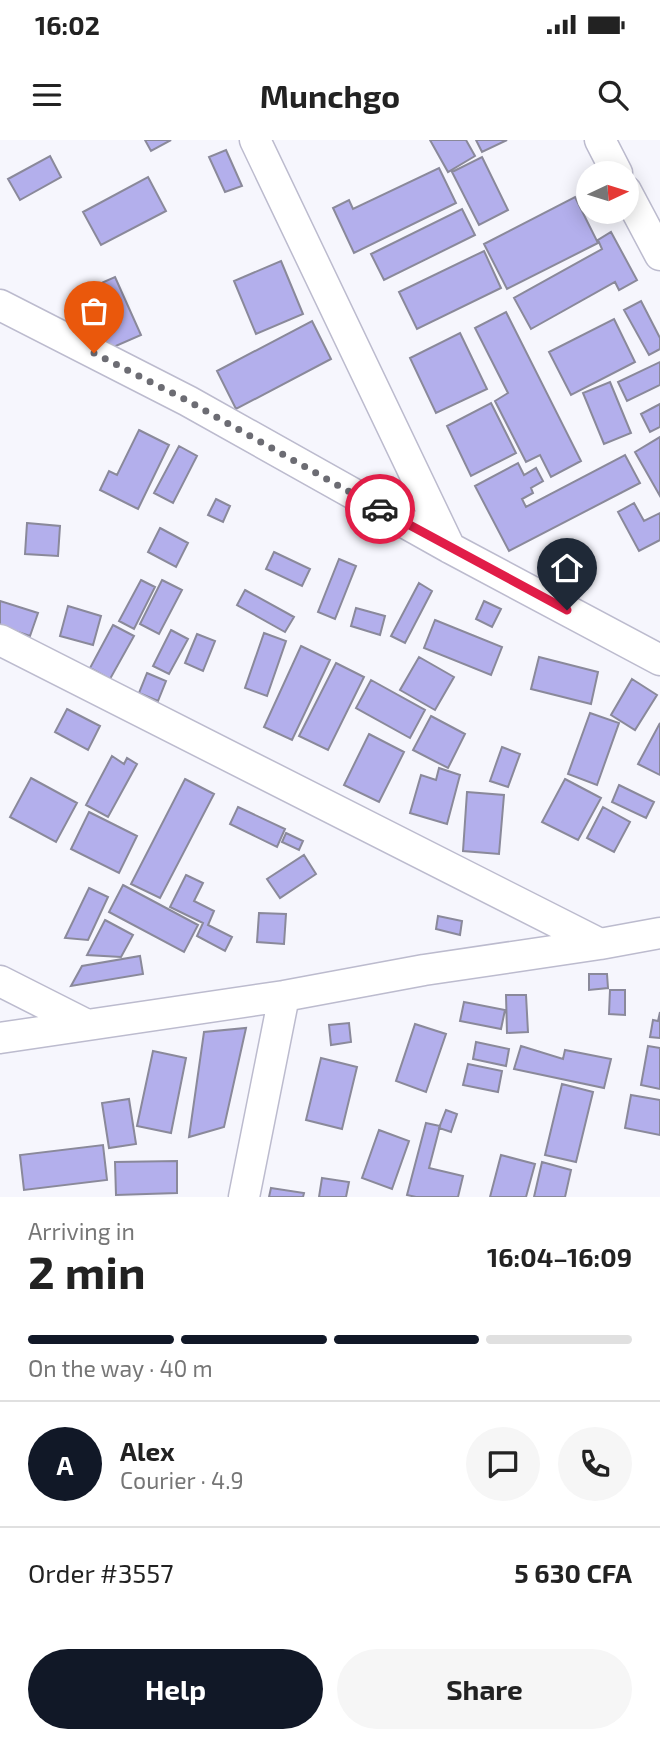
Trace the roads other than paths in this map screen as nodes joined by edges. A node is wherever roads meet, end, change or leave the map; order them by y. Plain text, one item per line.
1 (255, 140) edge
2 (600, 140) edge
3 (611, 161) edge
4 (639, 215) edge
5 (660, 255) edge
6 (0, 306) edge
7 (450, 548) junction
8 (0, 640) edge
9 (660, 660) edge
10 (660, 933) edge
11 (600, 944) junction
12 (0, 981) edge
13 (284, 996) junction
14 (85, 1024) junction
15 (0, 1038) edge
16 (244, 1197) edge

1 - 7 street
2 - 3 street
4 - 5 street
6 - 7 street
7 - 9 street
8 - 11 street
10 - 11 street
11 - 13 street
12 - 14 street
13 - 14 street
13 - 16 street
14 - 15 street

